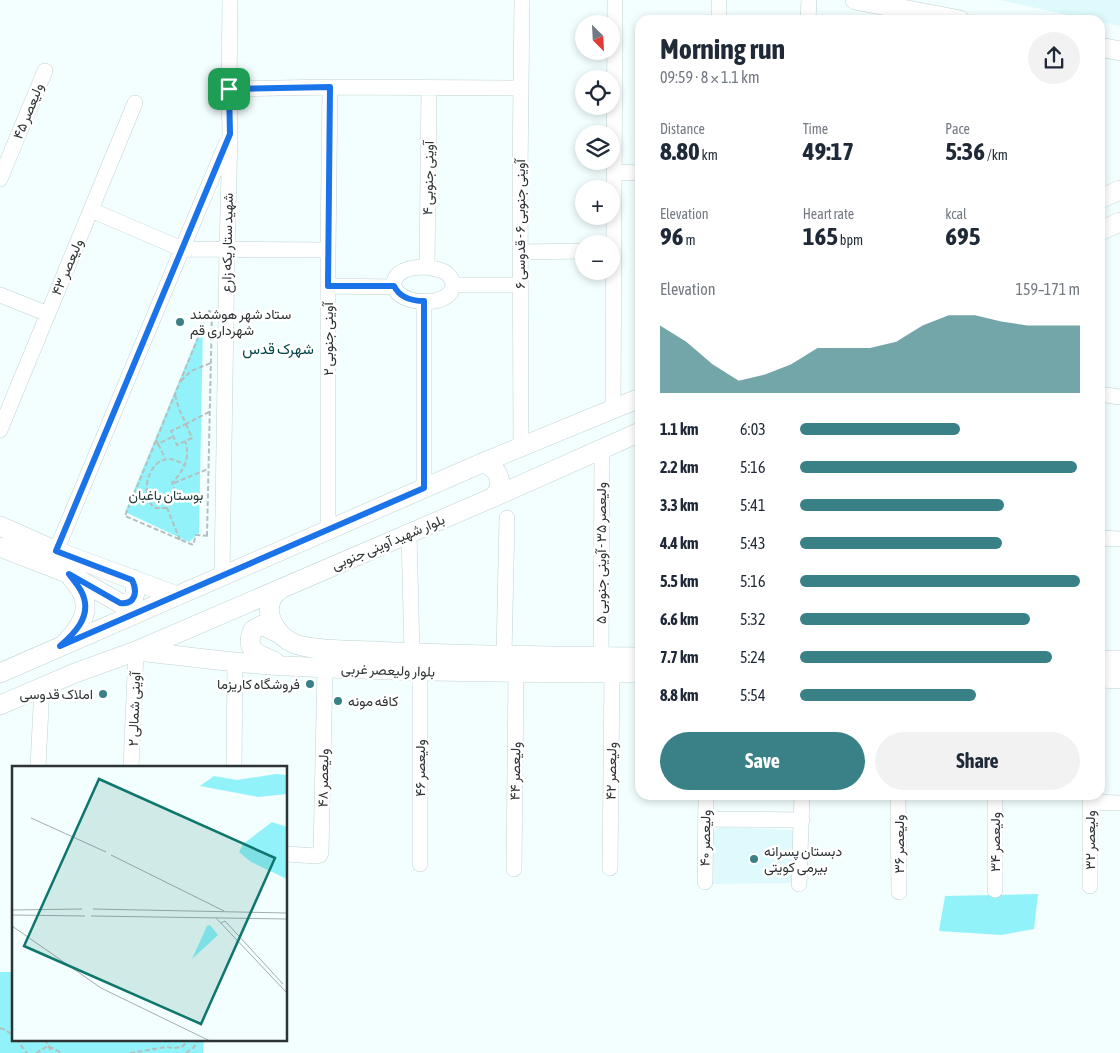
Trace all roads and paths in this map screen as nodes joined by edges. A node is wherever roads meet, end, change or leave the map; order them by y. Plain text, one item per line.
1 (230, 0) edge
2 (522, 0) edge
3 (615, 0) edge
4 (719, 0) edge
5 (808, 0) edge
6 (855, 0) edge
7 (719, 15) edge
8 (808, 15) edge
9 (903, 15) edge
10 (1105, 48) edge
11 (1120, 51) edge
12 (45, 71) dead end
13 (330, 87) junction
14 (429, 88) junction
15 (520, 88) junction
16 (229, 89) junction
17 (135, 103) dead end
18 (230, 134) junction
19 (614, 172) junction
20 (635, 173) edge
21 (0, 179) edge
22 (1120, 190) edge
23 (1105, 197) edge
24 (91, 210) junction
25 (1120, 222) edge
26 (1105, 229) edge
27 (613, 235) edge
28 (182, 250) junction
29 (227, 250) junction
30 (328, 250) junction
31 (575, 251) edge
32 (521, 252) junction
33 (427, 268) junction
34 (613, 280) edge
35 (454, 285) junction
36 (520, 285) junction
37 (328, 286) junction
38 (394, 286) junction
39 (0, 295) edge
40 (424, 301) junction
41 (48, 314) junction
42 (210, 363) junction
43 (179, 384) junction
44 (175, 393) junction
45 (1105, 395) edge
46 (1120, 397) edge
47 (635, 400) edge
48 (613, 410) junction
49 (210, 412) junction
50 (186, 424) junction
51 (0, 430) edge
52 (635, 434) edge
53 (173, 436) junction
54 (156, 440) junction
55 (185, 441) junction
56 (158, 444) junction
57 (521, 448) junction
58 (602, 449) junction
59 (165, 458) junction
60 (482, 463) junction
61 (185, 466) junction
62 (208, 469) junction
63 (172, 484) junction
64 (424, 488) junction
65 (147, 496) junction
66 (494, 497) junction
67 (130, 505) junction
68 (167, 508) junction
69 (507, 518) dead end
70 (0, 526) edge
71 (328, 531) junction
72 (409, 533) junction
73 (1105, 538) edge
74 (1120, 539) edge
75 (181, 540) junction
76 (0, 547) edge
77 (56, 551) junction
78 (69, 574) junction
79 (222, 576) junction
80 (132, 580) junction
81 (282, 588) junction
82 (177, 596) junction
83 (280, 634) junction
84 (60, 646) junction
85 (136, 650) junction
86 (412, 653) junction
87 (504, 655) junction
88 (600, 657) junction
89 (635, 657) edge
90 (1105, 660) edge
91 (1120, 660) edge
92 (235, 661) junction
93 (287, 666) junction
94 (325, 668) junction
95 (420, 672) junction
96 (0, 673) edge
97 (612, 673) junction
98 (635, 673) edge
99 (516, 674) junction
100 (1105, 678) edge
101 (1120, 679) edge
102 (42, 687) junction
103 (0, 704) edge
104 (38, 766) edge
105 (131, 766) edge
106 (234, 766) edge
107 (706, 800) edge
108 (802, 800) edge
109 (898, 800) edge
110 (995, 800) edge
111 (1090, 800) edge
112 (1098, 800) edge
113 (1120, 803) edge
114 (706, 819) junction
115 (802, 820) junction
116 (288, 854) edge
117 (420, 864) dead end
118 (610, 868) dead end
119 (514, 869) dead end
120 (704, 882) dead end
121 (799, 884) dead end
122 (1090, 886) dead end
123 (995, 890) dead end
124 (899, 892) dead end
125 (0, 1028) edge
126 (12, 1035) edge
127 (16, 1040) edge
128 (45, 1040) edge
129 (189, 1040) edge
130 (198, 1040) edge
131 (48, 1046) junction
132 (26, 1053) edge
133 (36, 1053) edge
134 (52, 1053) edge
135 (62, 1053) edge
136 (130, 1053) edge
137 (186, 1053) edge

1 - 16 street, شهید ستار یکه زارع
2 - 15 street, آوینی جنوبی ۶ - قدوسی ۶
3 - 19 street
4 - 7 street
5 - 8 street
6 - 9 main road
10 - 11 main road
12 - 21 street, ولیعصر ۴۵
13 - 14 street
13 - 16 street
13 - 30 street, آوینی جنوبی ۲
14 - 15 street
14 - 33 street, آوینی جنوبی ۴
15 - 32 street, آوینی جنوبی ۶ - قدوسی ۶
16 - 18 street, شهید ستار یکه زارع
17 - 24 street, ولیعصر ۴۳
18 - 28 street
18 - 29 street, شهید ستار یکه زارع
19 - 20 street
19 - 27 street
22 - 23 main road
24 - 28 street
24 - 41 street, ولیعصر ۴۳
25 - 26 main road
28 - 29 street
28 - 77 street
29 - 30 street
29 - 79 street, شهید ستار یکه زارع
30 - 37 street, آوینی جنوبی ۲
31 - 32 street
32 - 36 street, آوینی جنوبی ۶ - قدوسی ۶
33 - 35 street
33 - 38 street
34 - 48 street
35 - 36 street
35 - 40 street
36 - 57 street, آوینی جنوبی ۶ - قدوسی ۶
37 - 38 street
37 - 71 street, آوینی جنوبی ۲
38 - 40 street
39 - 41 street
40 - 64 street
41 - 51 street, ولیعصر ۴۳
42 - 43 path
42 - 43 path
42 - 49 path
43 - 44 path
44 - 50 path
44 - 54 path
45 - 46 street
47 - 48 main road
48 - 57 main road
49 - 50 path
49 - 62 path
50 - 53 path
50 - 55 path
52 - 58 main road, بلوار شهید آوینی جنوبی
53 - 55 path
53 - 56 path
54 - 56 path
54 - 67 path
55 - 61 path
56 - 59 path
57 - 60 main road
58 - 66 main road, بلوار شهید آوینی جنوبی
58 - 88 street, ولیعصر ۳۵ - آوینی جنوبی ۵
59 - 61 path
59 - 65 path
60 - 64 main road
60 - 66 main road
61 - 63 path
62 - 63 path
62 - 75 path
63 - 68 path
64 - 71 main road
65 - 67 path
65 - 68 path
66 - 72 main road, بلوار شهید آوینی جنوبی
67 - 75 path
68 - 75 path
69 - 87 street
70 - 77 main road
71 - 79 main road
72 - 81 main road, بلوار شهید آوینی جنوبی
72 - 86 street
73 - 74 street
76 - 78 main road
77 - 80 main road
78 - 80 main road
78 - 84 main road
79 - 82 main road
80 - 82 main road
81 - 83 main road
81 - 85 main road, بلوار شهید آوینی جنوبی
82 - 84 main road
83 - 86 main road, بلوار ولیعصر غربی
83 - 93 main road, بلوار ولیعصر غربی
84 - 96 main road
85 - 92 main road, بلوار ولیعصر غربی
85 - 102 main road, بلوار شهید آوینی جنوبی
85 - 105 street, آوینی شمالی ۲
86 - 87 main road, بلوار ولیعصر غربی
87 - 88 main road, بلوار ولیعصر غربی
88 - 89 main road, بلوار ولیعصر غربی
90 - 91 main road
92 - 93 main road, بلوار ولیعصر غربی
92 - 106 street
93 - 94 main road, بلوار ولیعصر غربی
94 - 95 main road, بلوار ولیعصر غربی
94 - 116 street, ولیعصر ۴۸
95 - 99 main road, بلوار ولیعصر غربی
95 - 117 street, ولیعصر ۴۶
97 - 98 main road, بلوار ولیعصر غربی
97 - 99 main road, بلوار ولیعصر غربی
97 - 118 street, ولیعصر ۴۲
99 - 119 street, ولیعصر ۴۴
100 - 101 main road
102 - 103 main road, بلوار شهید آوینی جنوبی
102 - 104 street
107 - 114 street, ولیعصر ۴۰
108 - 115 street
109 - 124 street, ولیعصر ۳۶
110 - 123 street, ولیعصر ۳۴
111 - 122 street, ولیعصر ۳۲
112 - 113 street
114 - 115 street
114 - 120 street, ولیعصر ۴۰
115 - 121 street
125 - 126 path
127 - 132 path
128 - 131 path
129 - 136 path
130 - 137 path
131 - 133 path
131 - 134 path
131 - 135 path

